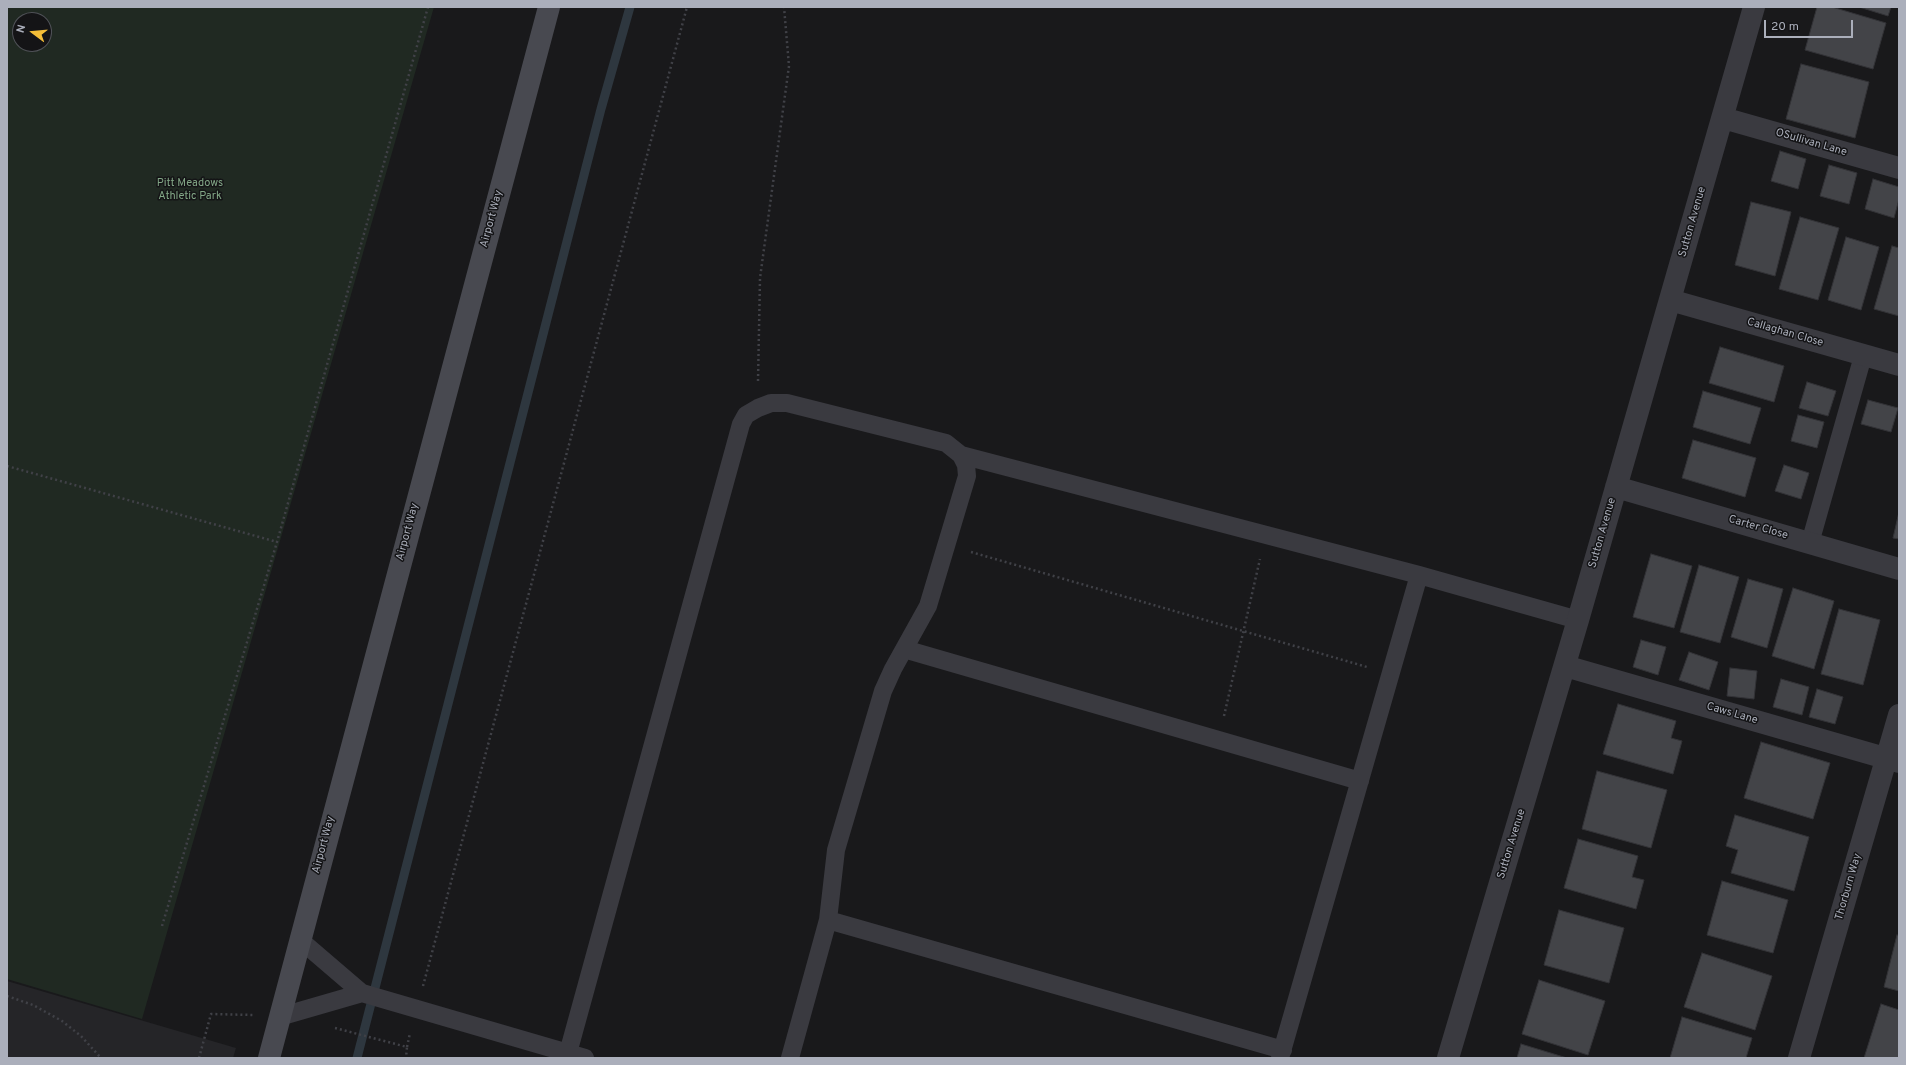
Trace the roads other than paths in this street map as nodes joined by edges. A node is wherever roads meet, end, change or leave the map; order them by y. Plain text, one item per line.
1 (549, 7) edge
2 (1754, 7) edge
3 (1723, 118) junction
4 (1899, 168) edge
5 (1670, 300) junction
6 (1863, 356) junction
7 (1899, 365) edge
8 (961, 455) junction
9 (1616, 487) junction
10 (1810, 543) junction
11 (1899, 569) edge
12 (1419, 575) junction
13 (1578, 620) junction
14 (904, 649) junction
15 (1565, 666) junction
16 (1899, 715) edge
17 (1893, 760) edge
18 (1360, 781) junction
19 (828, 920) junction
20 (299, 938) junction
21 (362, 993) junction
22 (279, 1017) junction
23 (568, 1053) junction
24 (1282, 1054) edge
25 (268, 1058) edge
26 (585, 1058) edge
27 (790, 1058) edge
28 (1448, 1058) edge
29 (1800, 1058) edge

1 - 20 main road, Airport Way
2 - 3 street, Sutton Avenue
3 - 4 street, OSullivan Lane
3 - 5 street, Sutton Avenue
5 - 6 street, Callaghan Close
5 - 9 street, Sutton Avenue
6 - 7 street, Callaghan Close
6 - 10 lane
8 - 12 lane
8 - 14 lane
8 - 23 lane
9 - 10 street, Carter Close
9 - 13 street, Sutton Avenue
10 - 11 street, Carter Close
12 - 13 lane
12 - 18 lane
13 - 15 street, Sutton Avenue
14 - 18 lane
14 - 19 lane
15 - 17 street, Caws Lane
15 - 28 street, Sutton Avenue
16 - 17 street, Thorburn Way
17 - 29 street, Thorburn Way
18 - 24 lane
19 - 24 lane
19 - 27 lane
20 - 21 lane
20 - 22 main road, Airport Way
21 - 22 lane
21 - 23 lane
22 - 25 main road, Airport Way
23 - 26 lane

